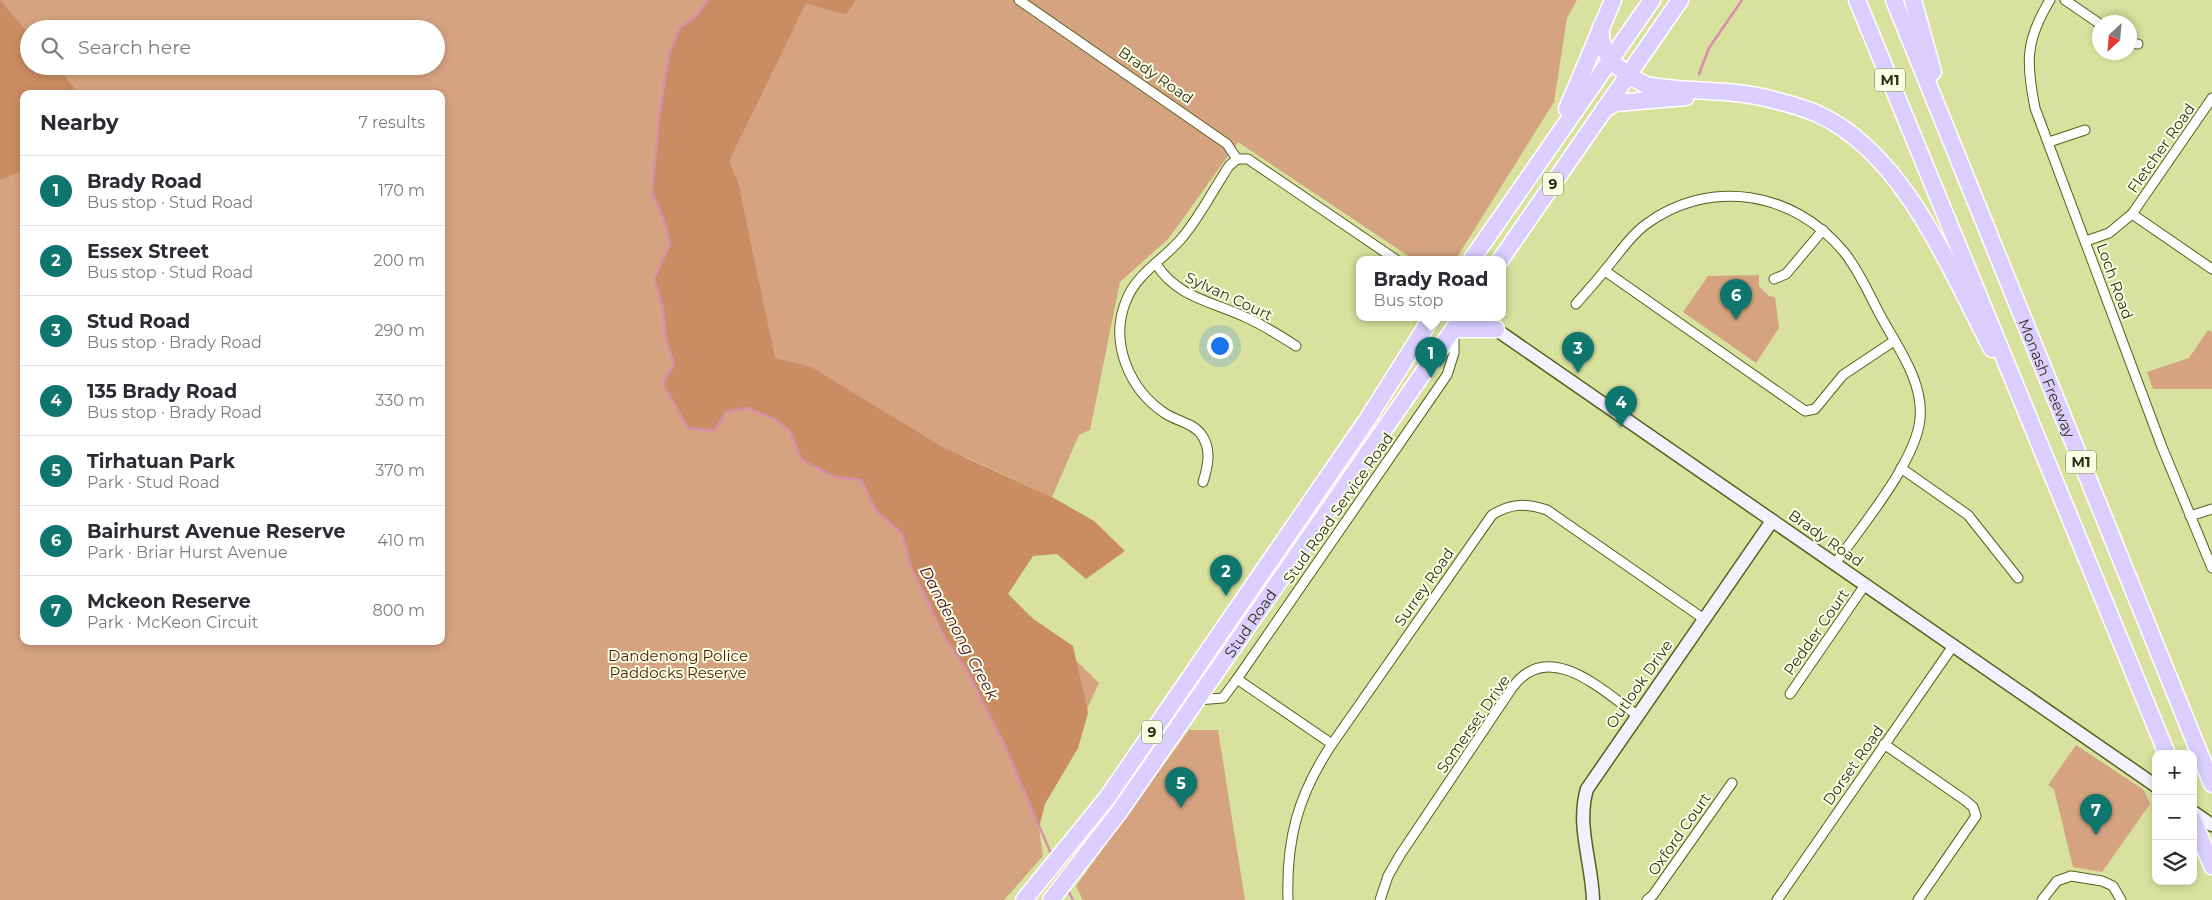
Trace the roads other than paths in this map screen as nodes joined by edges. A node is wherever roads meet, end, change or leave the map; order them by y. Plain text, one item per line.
1 (1020, 0) edge
2 (1613, 0) edge
3 (1652, 0) edge
4 (1680, 0) edge
5 (1858, 0) edge
6 (1894, 0) edge
7 (1913, 0) edge
8 (2050, 0) edge
9 (2065, 0) edge
10 (2092, 19) edge
11 (1601, 27) junction
12 (1611, 59) junction
13 (1628, 74) junction
14 (1702, 91) junction
15 (2212, 98) edge
16 (1604, 109) junction
17 (2085, 130) dead end
18 (1555, 137) junction
19 (1951, 139) junction
20 (2049, 142) junction
21 (1237, 159) junction
22 (2132, 214) junction
23 (1823, 230) junction
24 (2086, 241) junction
25 (1390, 256) edge
26 (1474, 256) edge
27 (1503, 256) edge
28 (1156, 264) junction
29 (2212, 269) edge
30 (1605, 271) junction
31 (1774, 279) dead end
32 (1576, 304) dead end
33 (1428, 321) edge
34 (1487, 322) edge
35 (1458, 323) edge
36 (1894, 341) junction
37 (1296, 346) dead end
38 (2039, 439) junction
39 (1901, 468) junction
40 (1203, 482) dead end
41 (2212, 509) edge
42 (2190, 516) junction
43 (1772, 521) junction
44 (1835, 564) junction
45 (2212, 568) edge
46 (2018, 578) dead end
47 (1865, 585) junction
48 (1704, 619) junction
49 (1953, 646) junction
50 (1237, 679) junction
51 (1790, 694) dead end
52 (1196, 700) junction
53 (1637, 715) junction
54 (1332, 744) junction
55 (1884, 744) junction
56 (2164, 750) edge
57 (1732, 783) dead end
58 (2152, 783) edge
59 (2212, 784) edge
60 (2197, 815) edge
61 (2212, 825) edge
62 (2197, 830) edge
63 (2212, 866) edge
64 (1592, 881) junction
65 (1024, 900) edge
66 (1050, 900) edge
67 (1288, 900) edge
68 (1380, 900) edge
69 (1593, 900) edge
70 (1600, 900) edge
71 (1647, 900) edge
72 (1777, 900) edge
73 (1918, 900) edge
74 (2042, 900) edge
75 (2121, 900) edge

1 - 21 street, Brady Road
2 - 11 highway
3 - 12 highway, 9
4 - 13 highway, 9
5 - 38 highway, Monash Freeway / M1
6 - 19 highway, Monash Freeway / M1
7 - 19 highway
8 - 20 street, Loch Road
9 - 10 street
11 - 12 highway
11 - 18 highway
12 - 13 highway
12 - 18 highway, 9
13 - 14 highway
13 - 16 highway, 9
14 - 16 highway
14 - 38 highway
15 - 22 street, Fletcher Road
16 - 27 highway, 9
17 - 20 street
18 - 26 highway, 9
19 - 59 highway, Monash Freeway / M1
20 - 24 street, Loch Road
21 - 25 street
21 - 28 street
22 - 24 street, Fletcher Road
22 - 29 street
23 - 30 street
23 - 31 street
23 - 36 street
24 - 42 street, Loch Road
28 - 37 street, Sylvan Court
28 - 40 street
30 - 32 street
30 - 36 street
33 - 65 highway, Stud Road / 9
34 - 35 highway
34 - 43 main road, Brady Road
35 - 50 street, Stud Road Service Road
35 - 52 highway, Stud Road / 9
36 - 39 street
38 - 56 highway, Monash Freeway / M1
39 - 44 street
39 - 46 street
41 - 42 street
42 - 45 street, Loch Road
43 - 44 main road, Brady Road
43 - 48 main road, Outlook Drive
44 - 47 main road, Brady Road
47 - 49 main road, Brady Road
47 - 51 street, Pedder Court
48 - 53 main road, Outlook Drive
48 - 54 street, Surrey Road
49 - 55 street, Dorset Road
49 - 58 main road, Brady Road
50 - 52 street, Stud Road Service Road
50 - 54 street
52 - 66 highway, Stud Road / 9
53 - 64 main road, Outlook Drive
53 - 68 street, Somerset Drive
54 - 67 street, Surrey Road
55 - 72 street, Dorset Road
55 - 73 street
57 - 71 street, Oxford Court
60 - 61 main road
62 - 63 highway
64 - 69 main road, Outlook Drive
64 - 70 main road, Outlook Drive
74 - 75 street

